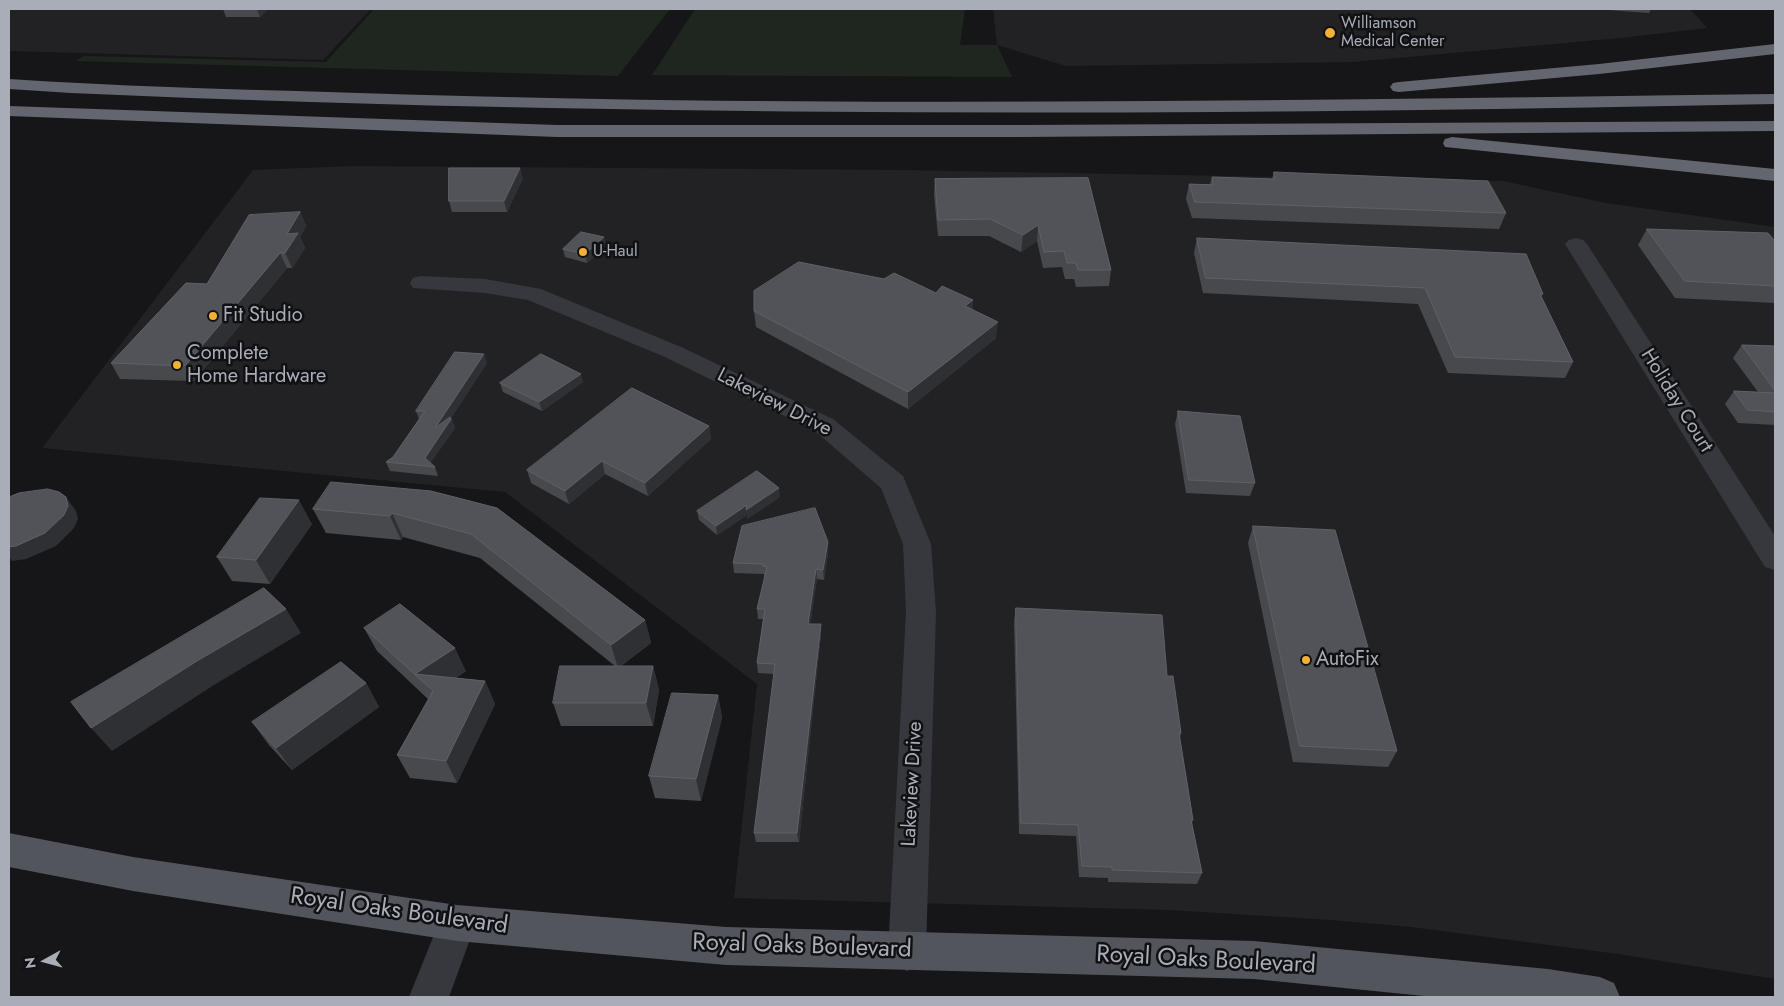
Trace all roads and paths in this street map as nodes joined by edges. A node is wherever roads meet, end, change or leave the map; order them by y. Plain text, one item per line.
1 (1775, 49) edge
2 (9, 84) edge
3 (1775, 99) edge
4 (949, 108) junction
5 (9, 111) edge
6 (1775, 126) edge
7 (1023, 131) junction
8 (1775, 175) edge
9 (1576, 244) dead end
10 (421, 283) dead end
11 (1775, 559) edge
12 (9, 850) edge
13 (457, 923) junction
14 (907, 952) junction
15 (429, 997) edge
16 (1600, 997) edge

1 - 4 highway
2 - 4 highway
3 - 4 highway
5 - 7 highway
6 - 7 highway
7 - 8 highway
9 - 11 street, Holiday Court
10 - 14 street, Lakeview Drive
12 - 13 main road, Royal Oaks Boulevard
13 - 14 main road, Royal Oaks Boulevard
13 - 15 street
14 - 16 main road, Royal Oaks Boulevard

